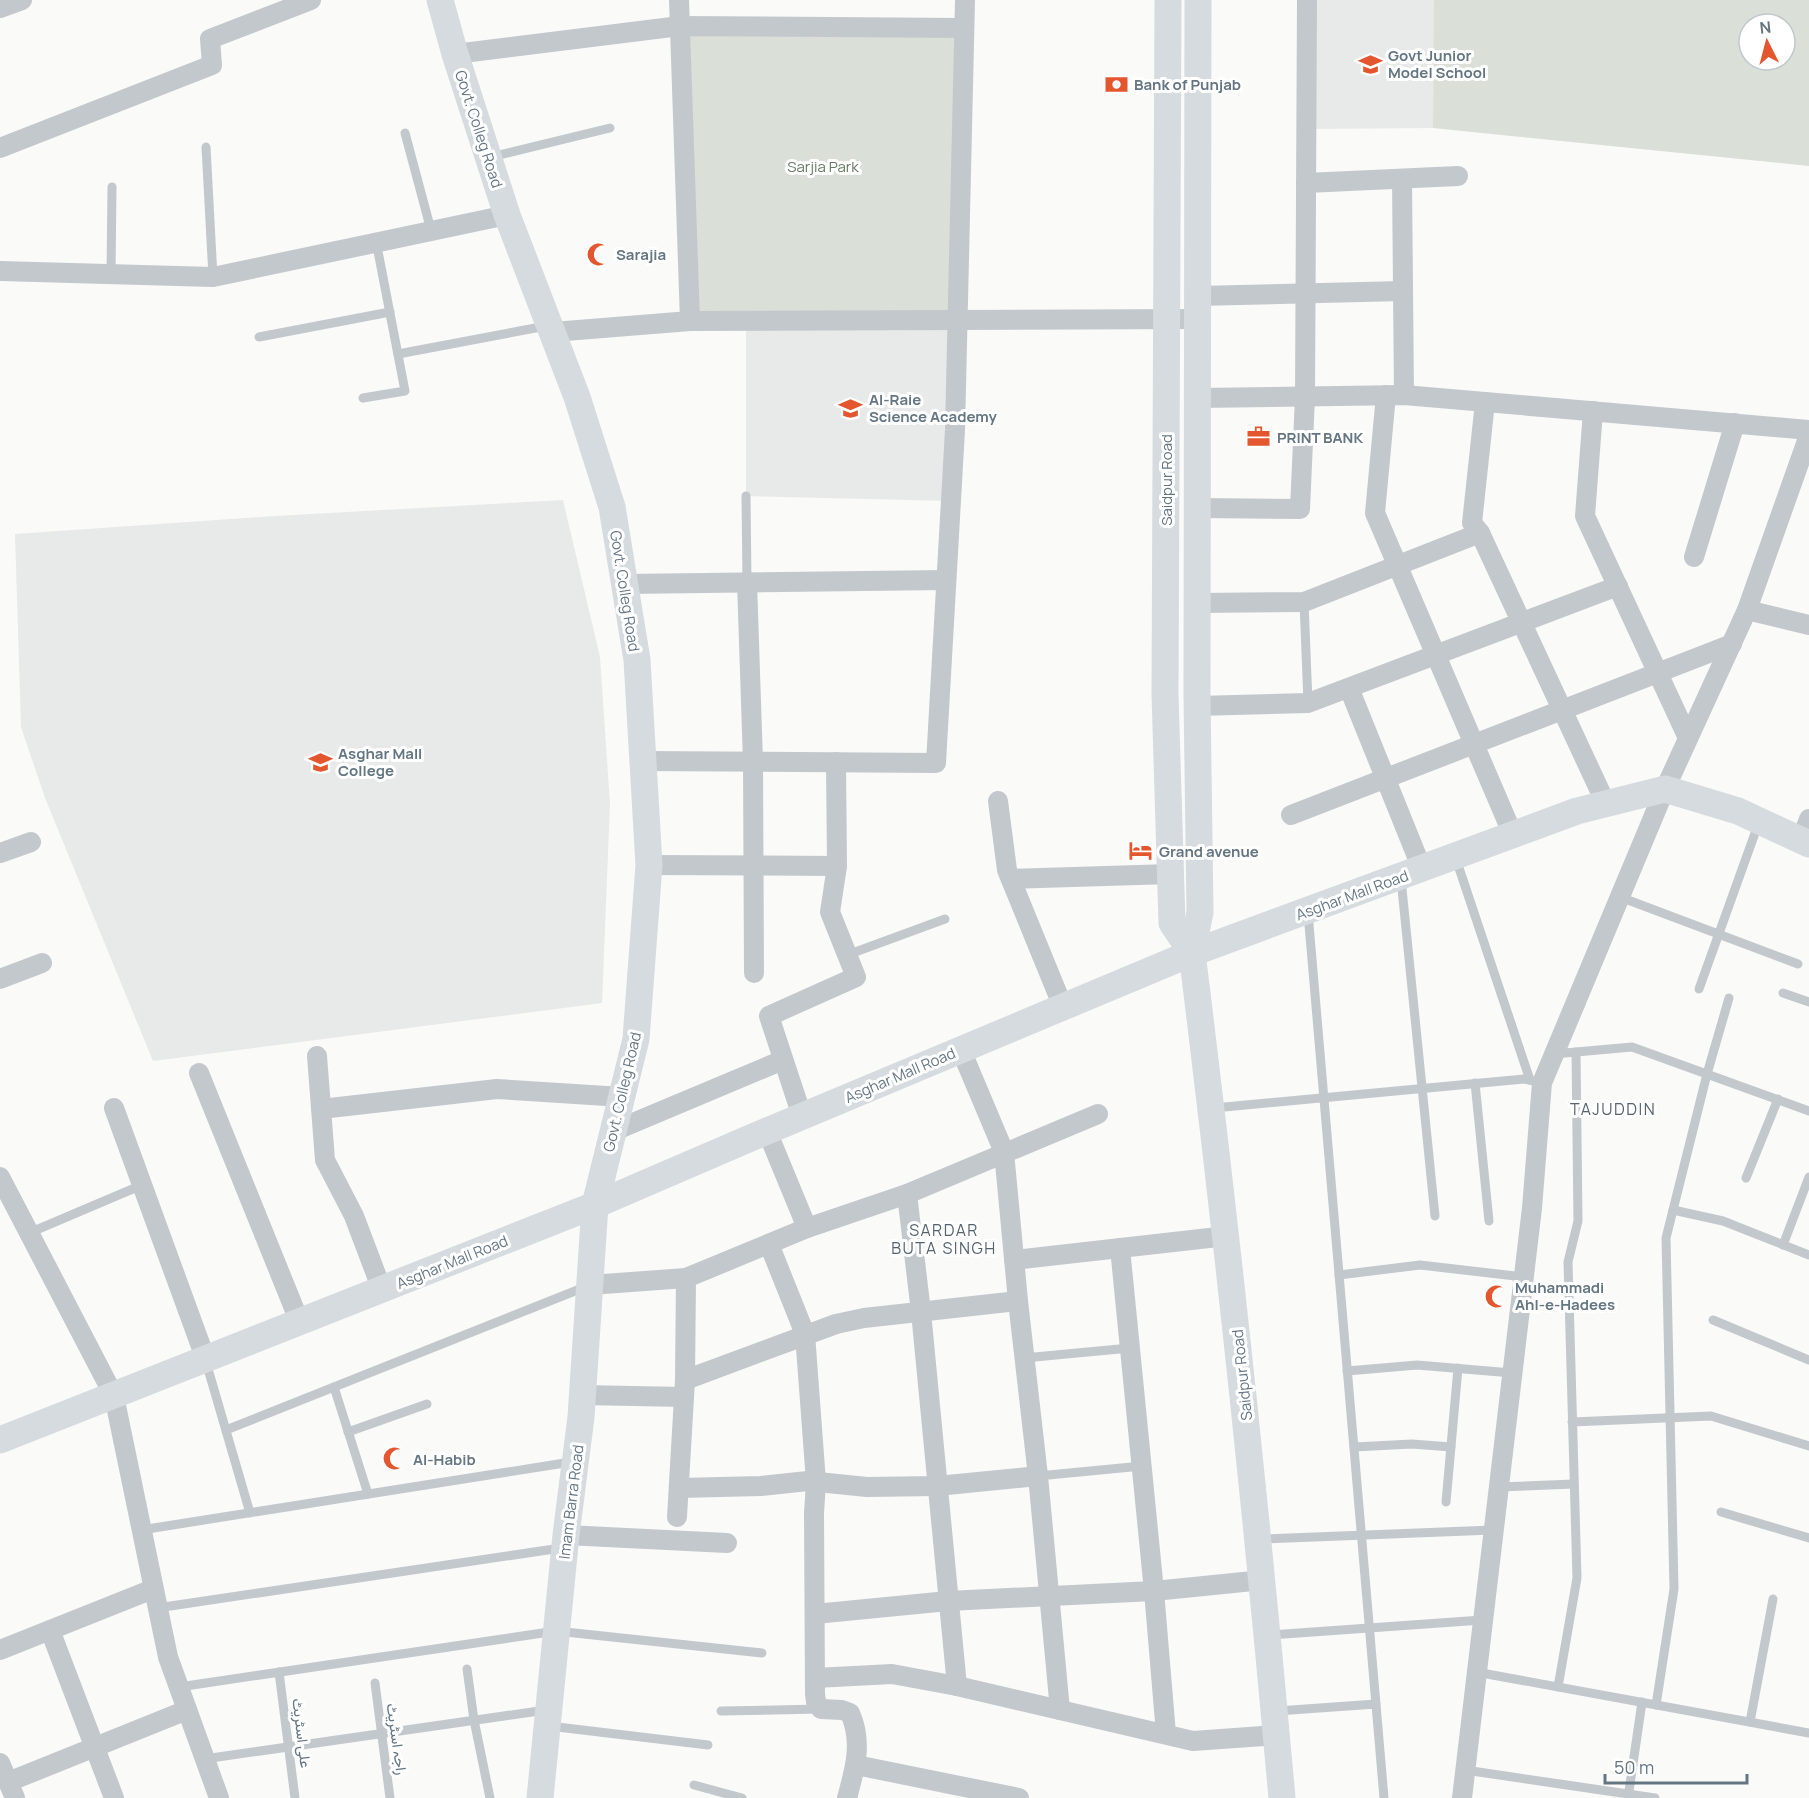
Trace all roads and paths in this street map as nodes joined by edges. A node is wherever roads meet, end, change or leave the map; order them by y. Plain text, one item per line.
1 (22, 0) edge
2 (311, 0) edge
3 (440, 0) edge
4 (679, 0) edge
5 (965, 0) edge
6 (1168, 0) edge
7 (1198, 0) edge
8 (1307, 0) edge
9 (0, 8) edge
10 (680, 26) junction
11 (964, 28) junction
12 (455, 54) junction
13 (610, 128) dead end
14 (405, 133) dead end
15 (206, 147) dead end
16 (0, 148) edge
17 (488, 158) junction
18 (1458, 176) dead end
19 (1402, 179) junction
20 (1306, 183) junction
21 (112, 188) dead end
22 (507, 215) junction
23 (431, 230) junction
24 (376, 242) junction
25 (0, 271) edge
26 (111, 274) junction
27 (213, 277) junction
28 (1403, 291) junction
29 (1305, 294) junction
30 (1198, 308) junction
31 (390, 312) junction
32 (1167, 320) junction
33 (690, 321) junction
34 (958, 321) junction
35 (552, 329) junction
36 (259, 337) dead end
37 (398, 354) junction
38 (1395, 395) junction
39 (1305, 397) junction
40 (363, 398) dead end
41 (1198, 398) junction
42 (1485, 402) junction
43 (1593, 411) junction
44 (1735, 423) junction
45 (1809, 430) edge
46 (1809, 435) edge
47 (747, 496) dead end
48 (1197, 508) junction
49 (1480, 533) junction
50 (1694, 557) dead end
51 (1397, 565) junction
52 (946, 580) junction
53 (747, 582) junction
54 (624, 584) junction
55 (1618, 586) junction
56 (1304, 602) junction
57 (1197, 603) junction
58 (1747, 610) junction
59 (1522, 622) junction
60 (1809, 625) edge
61 (1732, 644) junction
62 (1436, 655) junction
63 (1658, 672) junction
64 (1349, 688) junction
65 (1308, 703) junction
66 (1197, 706) junction
67 (1562, 709) junction
68 (1688, 738) junction
69 (1474, 744) junction
70 (643, 761) junction
71 (753, 762) junction
72 (836, 762) junction
73 (1385, 778) junction
74 (1665, 789) junction
75 (998, 801) dead end
76 (1606, 804) junction
77 (1291, 815) dead end
78 (1759, 821) junction
79 (1513, 835) junction
80 (1806, 835) edge
81 (31, 842) dead end
82 (0, 853) edge
83 (1456, 857) junction
84 (649, 866) junction
85 (753, 866) junction
86 (837, 866) junction
87 (1411, 873) junction
88 (1171, 874) junction
89 (1011, 879) junction
90 (1620, 897) junction
91 (1307, 911) junction
92 (945, 919) dead end
93 (1719, 934) junction
94 (1192, 953) junction
95 (847, 955) junction
96 (42, 963) dead end
97 (1798, 963) dead end
98 (754, 973) dead end
99 (0, 979) edge
100 (1699, 989) dead end
101 (1783, 993) dead end
102 (1729, 998) dead end
103 (1809, 1002) edge
104 (1063, 1007) junction
105 (961, 1050) junction
106 (1576, 1052) junction
107 (1554, 1054) junction
108 (318, 1056) dead end
109 (783, 1060) junction
110 (199, 1073) dead end
111 (1707, 1074) junction
112 (1536, 1081) junction
113 (1475, 1083) junction
114 (1422, 1088) junction
115 (622, 1097) junction
116 (1323, 1097) junction
117 (1778, 1100) junction
118 (114, 1108) dead end
119 (1211, 1108) junction
120 (321, 1109) junction
121 (1809, 1111) edge
122 (1098, 1114) dead end
123 (802, 1116) junction
124 (614, 1131) junction
125 (767, 1131) junction
126 (1004, 1152) junction
127 (0, 1177) edge
128 (1809, 1177) edge
129 (1746, 1178) dead end
130 (142, 1185) junction
131 (907, 1194) junction
132 (595, 1205) junction
133 (1673, 1210) junction
134 (1434, 1216) dead end
135 (1489, 1221) dead end
136 (807, 1228) junction
137 (29, 1233) junction
138 (1227, 1236) junction
139 (769, 1244) junction
140 (1784, 1245) junction
141 (1119, 1248) junction
142 (1809, 1255) edge
143 (1014, 1260) junction
144 (1339, 1275) junction
145 (1524, 1276) junction
146 (686, 1278) junction
147 (590, 1285) junction
148 (382, 1290) junction
149 (1018, 1301) junction
150 (921, 1312) junction
151 (1713, 1320) dead end
152 (300, 1323) junction
153 (805, 1334) junction
154 (1130, 1348) junction
155 (1024, 1358) junction
156 (206, 1360) junction
157 (1809, 1360) edge
158 (1458, 1368) junction
159 (1347, 1371) junction
160 (1512, 1373) junction
161 (334, 1387) junction
162 (685, 1389) junction
163 (582, 1395) junction
164 (114, 1396) junction
165 (427, 1404) dead end
166 (1670, 1418) junction
167 (1572, 1422) junction
168 (226, 1430) junction
169 (348, 1432) junction
170 (0, 1440) edge
171 (1809, 1446) edge
172 (1354, 1447) junction
173 (1451, 1447) junction
174 (575, 1462) junction
175 (1142, 1466) junction
176 (1038, 1476) junction
177 (816, 1482) junction
178 (1574, 1484) junction
179 (937, 1486) junction
180 (1498, 1487) junction
181 (680, 1488) junction
182 (368, 1494) junction
183 (1446, 1502) dead end
184 (1721, 1512) dead end
185 (250, 1513) junction
186 (677, 1517) dead end
187 (141, 1530) junction
188 (1493, 1530) junction
189 (1361, 1535) junction
190 (1809, 1538) edge
191 (1259, 1539) junction
192 (566, 1541) junction
193 (727, 1543) dead end
194 (1263, 1580) junction
195 (1154, 1591) junction
196 (1049, 1597) junction
197 (155, 1599) junction
198 (1773, 1599) dead end
199 (948, 1601) junction
200 (815, 1614) junction
201 (1482, 1620) junction
202 (1369, 1628) junction
203 (50, 1630) junction
204 (556, 1631) junction
205 (1268, 1635) junction
206 (0, 1650) edge
207 (762, 1653) dead end
208 (467, 1669) dead end
209 (279, 1672) junction
210 (1476, 1672) junction
211 (815, 1678) junction
212 (375, 1683) dead end
213 (957, 1686) junction
214 (179, 1687) junction
215 (1558, 1687) junction
216 (1642, 1702) junction
217 (1376, 1704) junction
218 (1656, 1705) junction
219 (821, 1709) junction
220 (187, 1710) junction
221 (1060, 1710) junction
222 (721, 1711) dead end
223 (547, 1718) junction
224 (474, 1720) junction
225 (1750, 1722) junction
226 (1275, 1723) junction
227 (381, 1733) junction
228 (1809, 1733) edge
229 (1166, 1734) junction
230 (708, 1745) dead end
231 (95, 1747) junction
232 (289, 1747) junction
233 (204, 1759) junction
234 (0, 1763) edge
235 (856, 1765) junction
236 (1465, 1770) junction
237 (694, 1785) dead end
238 (11, 1790) edge
239 (971, 1793) edge
240 (1629, 1796) edge
241 (114, 1798) edge
242 (219, 1798) edge
243 (295, 1798) edge
244 (390, 1798) edge
245 (490, 1798) edge
246 (540, 1798) edge
247 (742, 1798) edge
248 (847, 1798) edge
249 (1019, 1798) edge
250 (1282, 1798) edge
251 (1384, 1798) edge
252 (1462, 1798) edge
253 (1655, 1798) edge

1 - 9 street
2 - 16 street
3 - 12 main road, Govt. Colleg Road
4 - 10 street
5 - 11 street
6 - 32 main road, Saidpur Road
7 - 30 main road, Saidpur Road
8 - 20 street
10 - 11 street
10 - 12 street
10 - 33 street
11 - 34 street
12 - 17 main road, Govt. Colleg Road
13 - 17 lane
14 - 23 lane
15 - 27 lane
17 - 22 main road, Govt. Colleg Road
18 - 19 street
19 - 20 street
19 - 28 street
20 - 29 street
21 - 26 lane
22 - 23 street
22 - 35 main road, Govt. Colleg Road
23 - 24 street
24 - 27 street
24 - 31 lane
25 - 26 street
26 - 27 street
28 - 29 street
28 - 38 street
29 - 30 street
29 - 39 street
30 - 32 street
30 - 41 main road, Saidpur Road
31 - 36 lane
31 - 37 lane
32 - 34 street
32 - 88 main road, Saidpur Road
33 - 34 street
33 - 35 street
34 - 52 street
35 - 37 lane
35 - 54 main road, Govt. Colleg Road
37 - 40 lane
38 - 39 street
38 - 42 street
38 - 51 street
39 - 41 street
39 - 48 street
41 - 48 main road, Saidpur Road
42 - 43 street
42 - 49 street
43 - 44 street
43 - 55 street
44 - 45 street
44 - 50 street
46 - 58 street
47 - 53 lane
48 - 57 main road, Saidpur Road
49 - 51 street
49 - 59 street
51 - 56 street
51 - 62 street
52 - 53 street
52 - 72 street
53 - 54 street
53 - 71 street
54 - 70 main road, Govt. Colleg Road
55 - 59 street
55 - 63 street
56 - 57 street
56 - 65 lane
57 - 66 main road, Saidpur Road
58 - 60 street
58 - 61 street
59 - 62 street
59 - 67 street
61 - 63 street
61 - 68 street
62 - 64 street
62 - 69 street
63 - 67 street
63 - 68 street
64 - 65 street
64 - 73 street
65 - 66 street
66 - 94 main road, Saidpur Road
67 - 69 street
67 - 76 street
68 - 74 street
69 - 73 street
69 - 79 street
70 - 71 street
70 - 84 main road, Govt. Colleg Road
71 - 72 street
71 - 85 street
72 - 86 street
73 - 77 street
73 - 87 street
74 - 76 main road, Asghar Mall Road
74 - 78 main road
74 - 90 street
75 - 89 street
76 - 79 main road, Asghar Mall Road
78 - 80 main road
78 - 93 lane
79 - 83 main road, Asghar Mall Road
81 - 82 street
83 - 87 main road, Asghar Mall Road
83 - 112 lane
84 - 85 street
84 - 115 main road, Govt. Colleg Road
85 - 86 street
85 - 98 street
86 - 95 street
87 - 91 main road, Asghar Mall Road
87 - 114 lane
88 - 89 street
88 - 94 main road, Saidpur Road
89 - 104 street
90 - 93 lane
90 - 107 street
91 - 94 main road, Asghar Mall Road
91 - 116 lane
92 - 95 lane
93 - 97 lane
93 - 100 lane
94 - 104 main road, Asghar Mall Road
94 - 119 main road, Saidpur Road
95 - 109 street
96 - 99 street
101 - 103 lane
102 - 111 lane
104 - 105 main road, Asghar Mall Road
105 - 123 main road, Asghar Mall Road
105 - 126 street
106 - 107 lane
106 - 111 lane
106 - 167 lane
107 - 112 street
108 - 120 street
109 - 123 street
109 - 124 street
110 - 152 street
111 - 117 lane
111 - 133 lane
112 - 113 lane
112 - 145 street
113 - 114 lane
113 - 135 lane
114 - 116 lane
114 - 134 lane
115 - 120 street
115 - 124 main road, Govt. Colleg Road
116 - 119 lane
116 - 144 lane
117 - 121 lane
117 - 129 lane
118 - 130 street
119 - 138 main road, Saidpur Road
120 - 148 street
122 - 126 street
123 - 125 main road, Asghar Mall Road
124 - 132 main road, Govt. Colleg Road
125 - 132 main road, Asghar Mall Road
125 - 136 street
126 - 131 street
126 - 143 street
127 - 137 street
128 - 140 lane
130 - 137 lane
130 - 156 street
131 - 136 street
131 - 150 street
132 - 147 main road, Imam Barra Road
132 - 148 main road, Asghar Mall Road
133 - 140 lane
133 - 166 lane
136 - 139 street
137 - 164 street
138 - 141 street
138 - 191 main road, Saidpur Road
139 - 146 street
139 - 153 street
140 - 142 lane
141 - 143 street
141 - 154 street
143 - 149 street
144 - 145 lane
144 - 159 lane
145 - 160 street
146 - 147 street
146 - 162 street
147 - 161 lane
147 - 163 main road, Imam Barra Road
148 - 152 main road, Asghar Mall Road
149 - 150 street
149 - 155 street
150 - 153 street
150 - 179 street
151 - 157 lane
152 - 156 main road, Asghar Mall Road
153 - 162 street
153 - 177 street
154 - 155 lane
154 - 175 street
155 - 176 street
156 - 164 main road, Asghar Mall Road
156 - 168 lane
158 - 159 lane
158 - 160 lane
158 - 173 lane
159 - 172 lane
160 - 180 street
161 - 168 lane
161 - 169 lane
162 - 163 street
162 - 181 street
163 - 174 main road, Imam Barra Road
164 - 170 main road, Asghar Mall Road
164 - 187 street
165 - 169 lane
166 - 167 lane
166 - 171 lane
166 - 218 lane
167 - 178 lane
168 - 185 lane
169 - 182 lane
172 - 173 lane
172 - 189 lane
173 - 183 lane
174 - 182 lane
174 - 192 main road, Imam Barra Road
175 - 176 lane
175 - 195 street
176 - 179 street
176 - 196 street
177 - 179 street
177 - 181 street
177 - 200 street
178 - 180 lane
178 - 215 lane
179 - 199 street
180 - 188 street
181 - 186 street
182 - 185 lane
184 - 190 lane
185 - 187 lane
187 - 197 street
188 - 189 lane
188 - 201 street
189 - 191 lane
189 - 202 lane
191 - 194 main road, Saidpur Road
192 - 193 street
192 - 197 lane
192 - 204 main road, Imam Barra Road
194 - 195 street
194 - 205 main road, Saidpur Road
195 - 196 street
195 - 229 street
196 - 199 street
196 - 221 street
197 - 203 street
197 - 214 street
198 - 225 lane
199 - 200 street
199 - 213 street
200 - 211 street
201 - 202 lane
201 - 210 street
202 - 205 lane
202 - 217 lane
203 - 206 street
203 - 231 street
204 - 207 lane
204 - 209 lane
204 - 223 main road, Imam Barra Road
205 - 226 main road, Saidpur Road
208 - 224 lane
209 - 214 lane
209 - 232 lane, علی اسٹریٹ
210 - 215 lane
210 - 236 street
211 - 213 street
211 - 219 street
212 - 227 lane, راجہ اسٹریٹ
213 - 221 street
214 - 220 street
215 - 216 lane
216 - 218 lane
216 - 240 lane
217 - 226 lane
217 - 251 lane
218 - 225 lane
219 - 222 lane
219 - 235 street
220 - 231 street
220 - 233 street
221 - 229 street
223 - 224 lane
223 - 230 lane
223 - 246 main road, Imam Barra Road
224 - 227 lane
224 - 245 lane
225 - 228 lane
226 - 229 street
226 - 250 main road, Saidpur Road
227 - 232 lane
227 - 244 lane, راجہ اسٹریٹ
231 - 238 street
231 - 241 street
232 - 233 lane
232 - 243 lane, علی اسٹریٹ
233 - 242 street
234 - 238 street
235 - 239 street
235 - 248 street
236 - 240 lane
236 - 252 street
237 - 247 lane
239 - 249 street
240 - 253 lane

